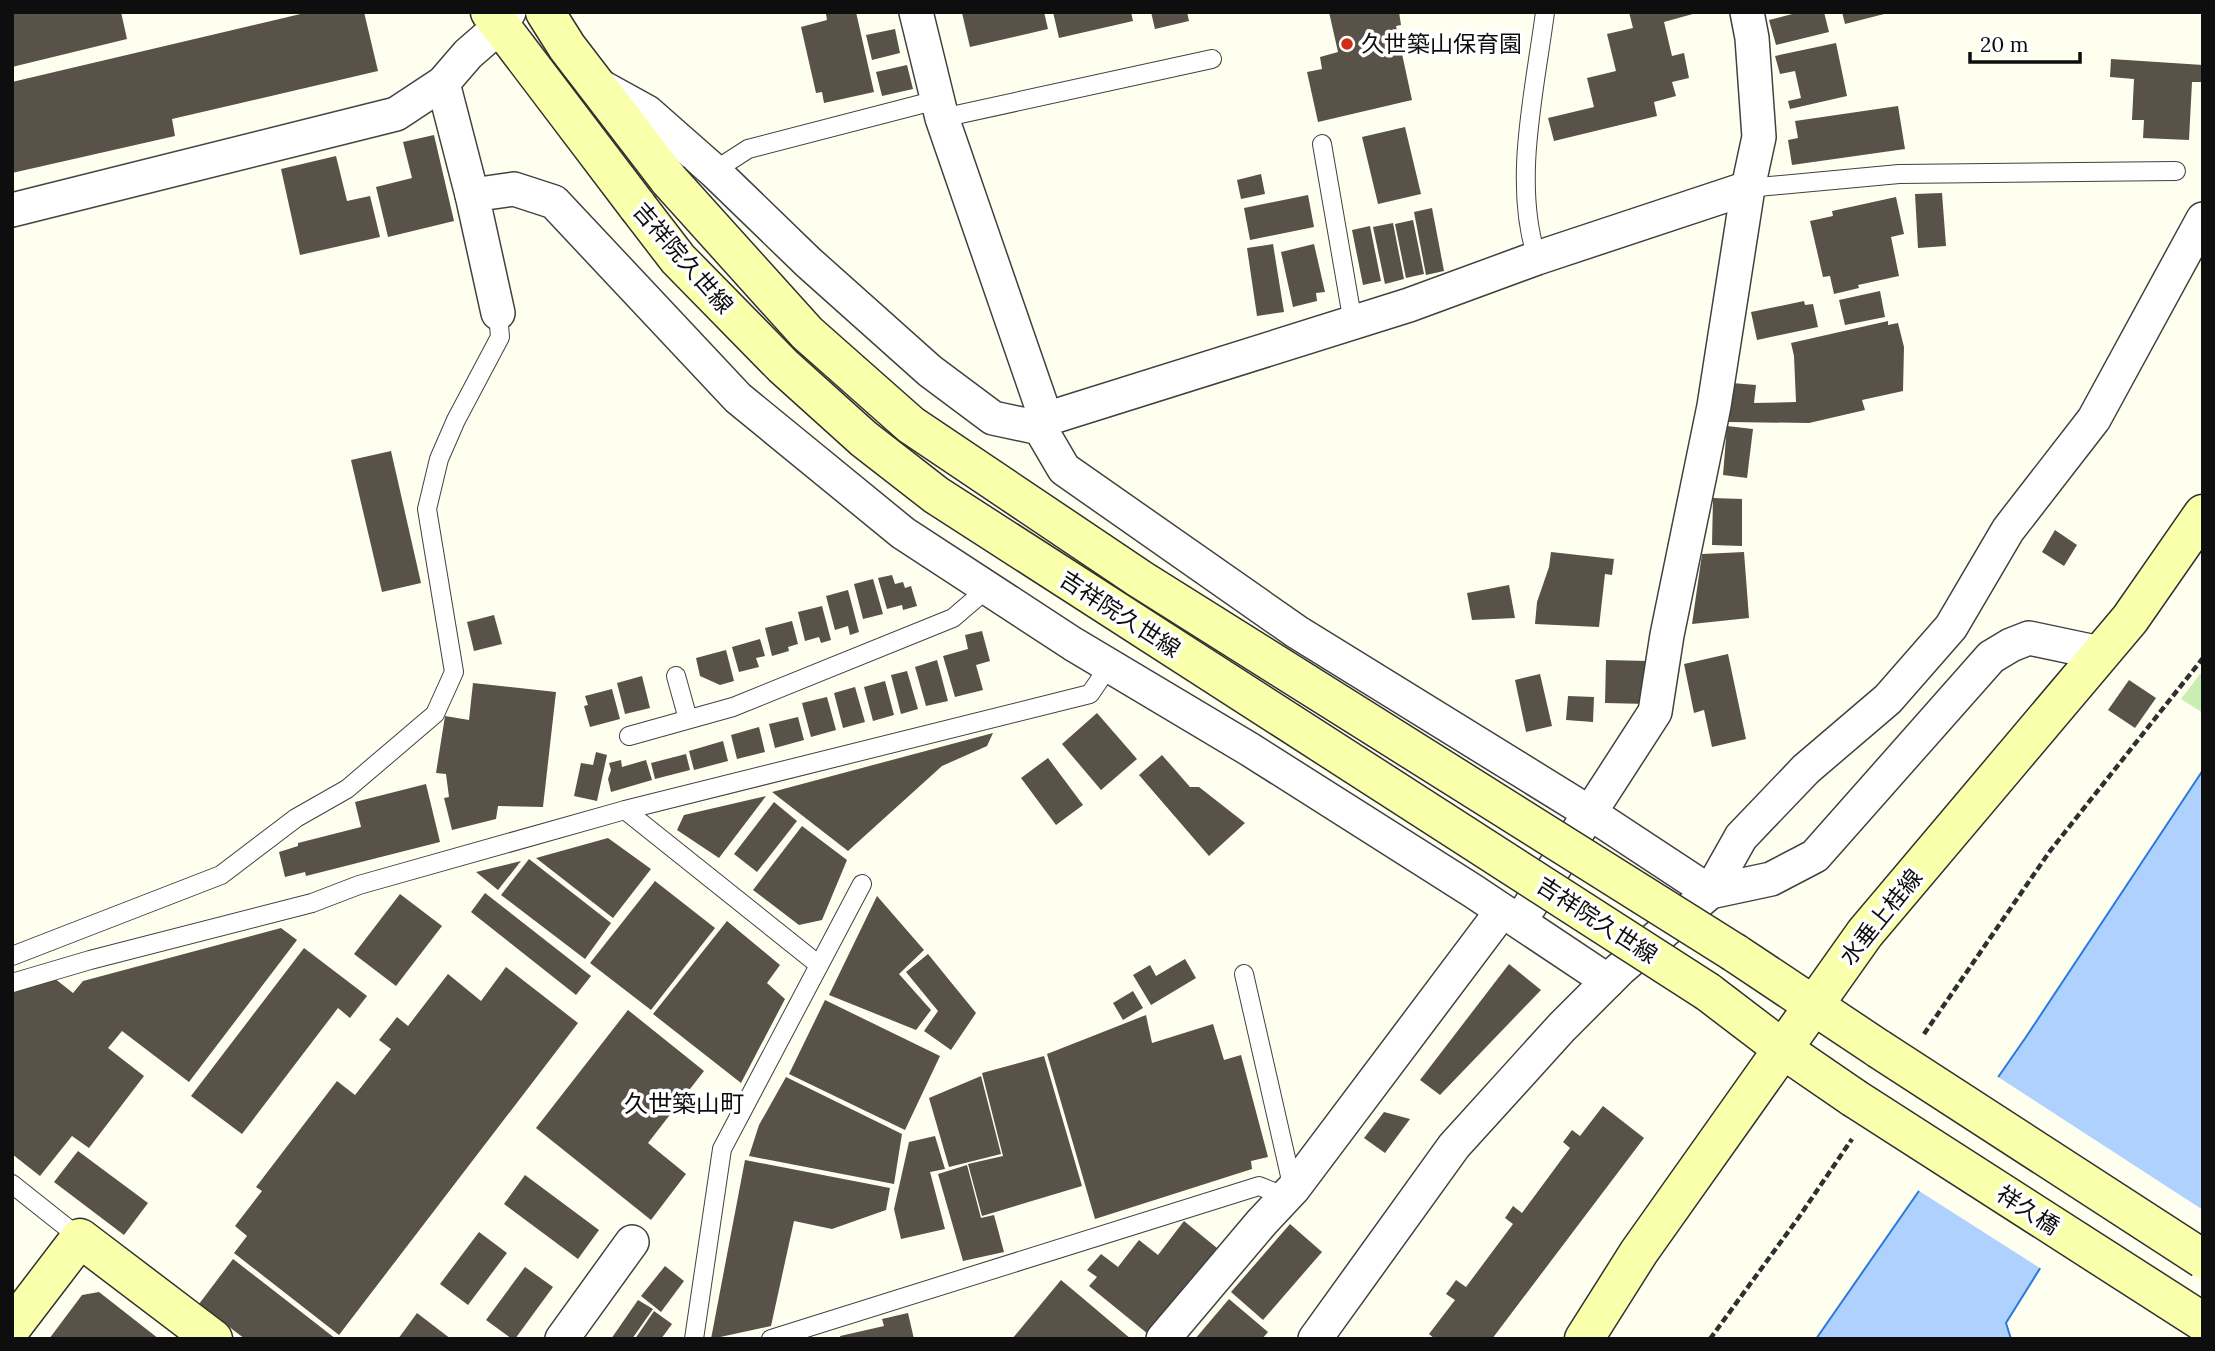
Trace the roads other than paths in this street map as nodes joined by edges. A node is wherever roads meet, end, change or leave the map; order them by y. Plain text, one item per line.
1 (545, 12) edge
2 (916, 12) edge
3 (1545, 12) edge
4 (1747, 12) edge
5 (499, 17) edge
6 (1212, 59) dead end
7 (443, 83) junction
8 (596, 84) junction
9 (940, 109) junction
10 (1322, 144) dead end
11 (714, 171) junction
12 (2176, 171) dead end
13 (1748, 188) junction
14 (472, 195) junction
15 (12, 210) edge
16 (2203, 219) edge
17 (1538, 258) junction
18 (498, 313) joint
19 (1353, 323) junction
20 (1043, 423) junction
21 (2203, 514) edge
22 (988, 588) junction
23 (2100, 653) junction
24 (1109, 666) junction
25 (677, 676) dead end
26 (688, 719) junction
27 (629, 736) dead end
28 (625, 810) junction
29 (1590, 813) junction
30 (862, 884) dead end
31 (1710, 892) junction
32 (1511, 916) junction
33 (12, 956) edge
34 (819, 965) junction
35 (1244, 974) dead end
36 (1608, 981) junction
37 (12, 983) edge
38 (1812, 1005) junction
39 (1784, 1050) junction
40 (1854, 1098) joint
41 (12, 1184) edge
42 (1289, 1193) junction
43 (80, 1238) junction
44 (632, 1242) dead end
45 (2203, 1259) edge
46 (2203, 1322) edge
47 (12, 1327) edge
48 (780, 1338) edge
49 (213, 1339) edge
50 (562, 1339) edge
51 (694, 1339) edge
52 (1163, 1339) edge
53 (1315, 1339) edge
54 (1584, 1339) edge

1 - 8 street, 吉祥院久世線
2 - 9 street
3 - 17 lane
4 - 13 street
5 - 7 street
5 - 39 street, 吉祥院久世線, bridge
6 - 9 lane
7 - 14 street
7 - 15 street
8 - 11 street
8 - 38 street, 吉祥院久世線, bridge
9 - 11 lane
9 - 20 street
10 - 19 lane
11 - 20 street
12 - 13 lane
13 - 17 street
13 - 29 street
14 - 18 street
14 - 22 street
16 - 31 street
17 - 19 street
18 - 33 lane
19 - 20 street
20 - 29 street
21 - 23 street, 水垂上桂線
22 - 24 street
22 - 26 lane
23 - 31 street
23 - 38 street, 水垂上桂線
24 - 28 lane
24 - 32 street
25 - 26 lane
26 - 27 lane
28 - 34 lane
28 - 37 lane
29 - 31 street
29 - 32 street
30 - 34 lane
31 - 36 street
32 - 36 street
32 - 42 street
34 - 51 lane
35 - 42 lane
36 - 53 street
38 - 39 street, 水垂上桂線
38 - 45 street, 吉祥院久世線, bridge
39 - 40 street, 吉祥院久世線
39 - 54 street, 水垂上桂線
40 - 46 street, 祥久橋, bridge
41 - 43 lane
42 - 48 lane
42 - 52 street
43 - 47 street
43 - 49 street
44 - 50 street

